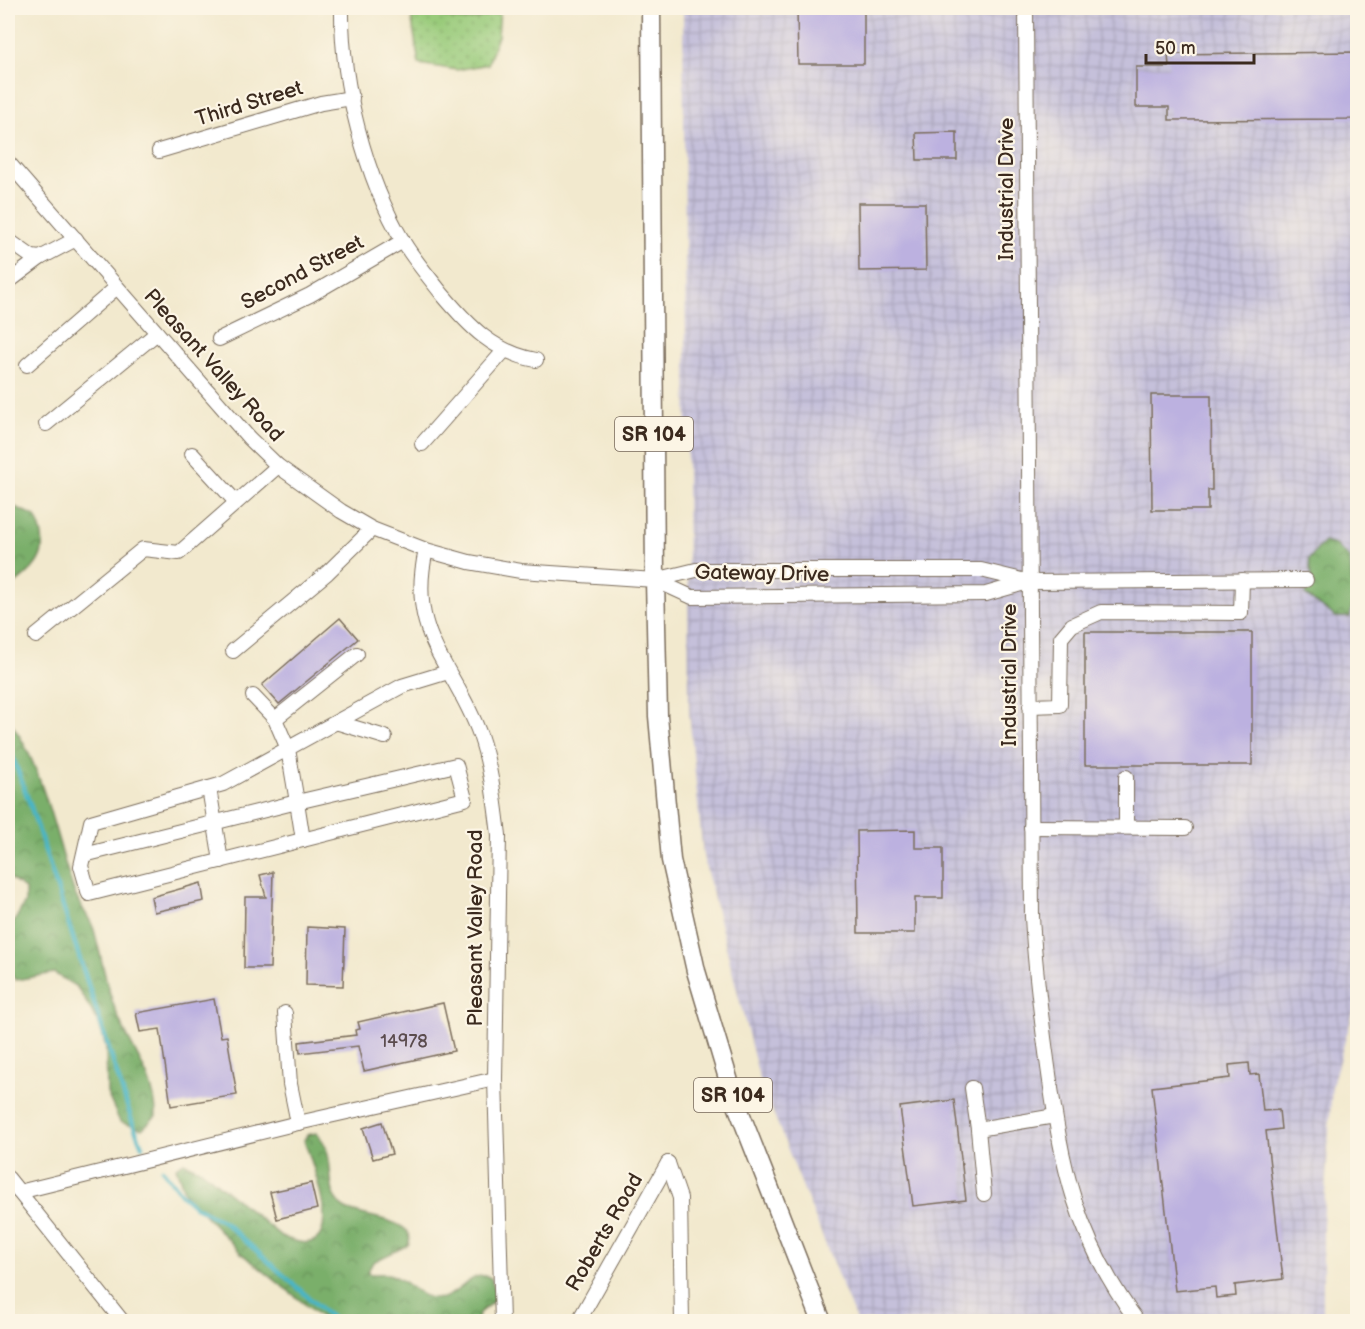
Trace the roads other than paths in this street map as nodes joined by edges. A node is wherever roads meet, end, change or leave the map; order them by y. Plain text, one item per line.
1 (342, 8) edge
2 (651, 8) edge
3 (1026, 8) edge
4 (351, 98) junction
5 (159, 151) dead end
6 (8, 162) edge
7 (76, 238) junction
8 (8, 240) edge
9 (403, 241) junction
10 (40, 258) junction
11 (8, 282) edge
12 (117, 287) junction
13 (157, 333) junction
14 (219, 339) dead end
15 (504, 351) junction
16 (536, 360) dead end
17 (27, 365) dead end
18 (46, 424) dead end
19 (422, 444) dead end
20 (192, 454) dead end
21 (278, 466) junction
22 (236, 502) junction
23 (372, 529) junction
24 (426, 550) junction
25 (655, 580) junction
26 (1242, 580) junction
27 (1306, 580) dead end
28 (1030, 582) junction
29 (36, 636) dead end
30 (233, 651) dead end
31 (357, 654) dead end
32 (448, 672) junction
33 (252, 696) dead end
34 (1030, 706) junction
35 (275, 719) junction
36 (339, 723) junction
37 (385, 737) dead end
38 (288, 749) junction
39 (1126, 777) dead end
40 (209, 788) junction
41 (297, 802) junction
42 (214, 823) junction
43 (1126, 826) junction
44 (1031, 827) junction
45 (1185, 828) dead end
46 (303, 840) junction
47 (84, 855) junction
48 (221, 861) junction
49 (285, 1013) dead end
50 (495, 1079) junction
51 (972, 1088) dead end
52 (1055, 1116) junction
53 (297, 1123) junction
54 (978, 1130) junction
55 (8, 1178) edge
56 (19, 1192) junction
57 (984, 1194) dead end
58 (123, 1322) edge
59 (502, 1322) edge
60 (578, 1322) edge
61 (682, 1322) edge
62 (822, 1322) edge
63 (1138, 1322) edge

1 - 4 street
2 - 25 main road, SR 104
3 - 28 street, Industrial Drive
4 - 5 street, Third Street
4 - 9 street
6 - 7 street, Pleasant Valley Road
7 - 10 street
7 - 12 street, Pleasant Valley Road
8 - 10 street
9 - 14 street, Second Street
9 - 15 street
10 - 11 street
12 - 13 street, Pleasant Valley Road
12 - 17 street
13 - 18 street
13 - 21 street, Pleasant Valley Road
15 - 16 street
15 - 19 street
20 - 22 street
21 - 22 street
21 - 23 street, Pleasant Valley Road
22 - 29 street
23 - 24 street, Pleasant Valley Road
23 - 30 street
24 - 25 street, Pleasant Valley Road
24 - 32 street, Pleasant Valley Road
25 - 28 street, Gateway Drive
25 - 28 street, Gateway Drive
25 - 62 main road, SR 104
26 - 27 street, Gateway Drive
26 - 28 street, Gateway Drive
26 - 34 street
28 - 34 street, Industrial Drive
31 - 35 street
32 - 36 street
32 - 50 street, Pleasant Valley Road
33 - 35 street
34 - 44 street, Industrial Drive
35 - 38 street
36 - 37 street
36 - 38 street
38 - 40 street
38 - 41 street
39 - 43 street
40 - 42 street
40 - 47 street
41 - 42 street
41 - 46 street
41 - 46 street
42 - 47 street
42 - 48 street
43 - 44 street
43 - 45 street
44 - 52 street, Industrial Drive
46 - 48 street
47 - 48 street
49 - 53 street
50 - 53 street
50 - 59 street, Pleasant Valley Road
51 - 54 street
52 - 54 street
52 - 63 street, Industrial Drive
53 - 56 street
54 - 57 street
55 - 56 street
56 - 58 street
60 - 61 street, Roberts Road

